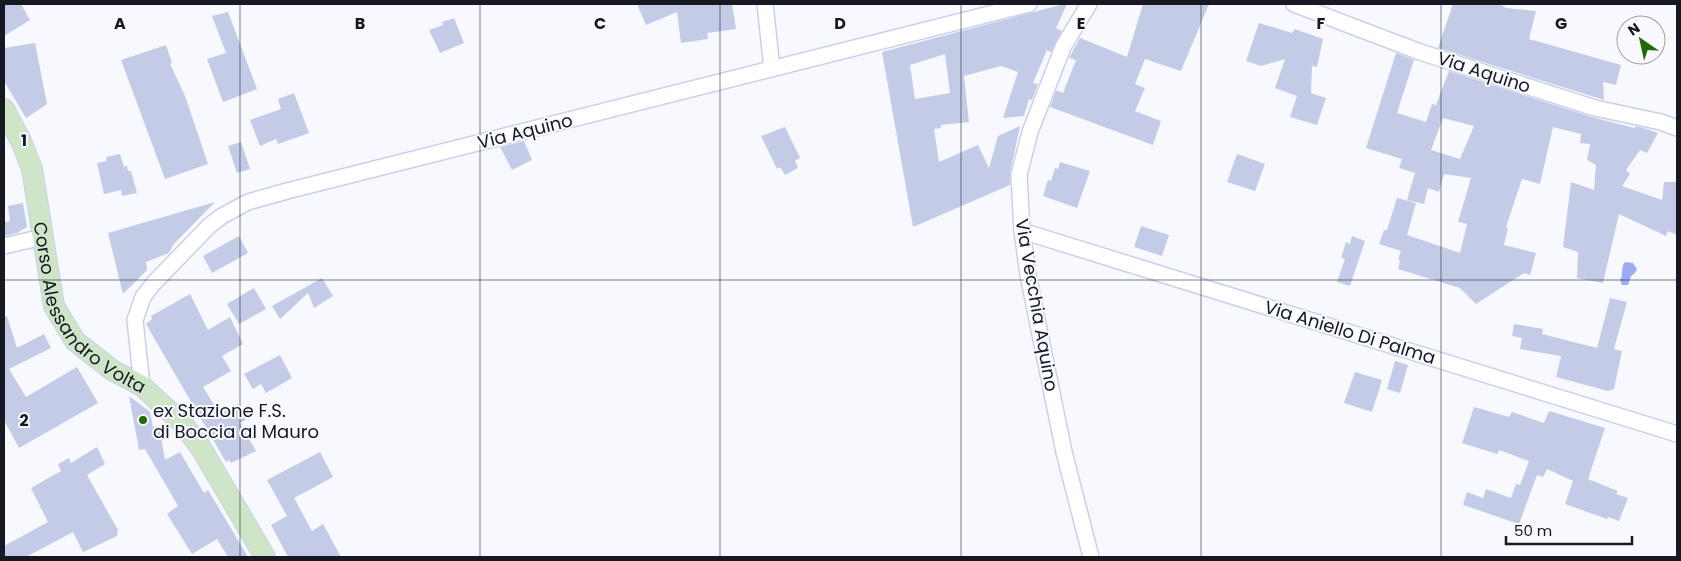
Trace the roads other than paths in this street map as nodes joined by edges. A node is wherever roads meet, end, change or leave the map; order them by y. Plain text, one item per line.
1 (765, 4) edge
2 (1029, 4) edge
3 (1089, 4) edge
4 (1294, 4) edge
5 (772, 69) junction
6 (4, 109) edge
7 (1677, 128) edge
8 (1022, 231) junction
9 (43, 237) junction
10 (4, 246) edge
11 (142, 386) junction
12 (1677, 434) edge
13 (265, 557) edge
14 (1092, 557) edge

1 - 5 street
2 - 5 street, Via Aquino
3 - 8 street, Via Vecchia Aquino
4 - 7 street, Via Aquino
5 - 11 street, Via Aquino
6 - 9 main road, Corso Alessandro Volta
8 - 12 street, Via Aniello Di Palma
8 - 14 street, Via Vecchia Aquino
9 - 10 street
9 - 11 main road, Corso Alessandro Volta
11 - 13 main road, Corso Alessandro Volta

